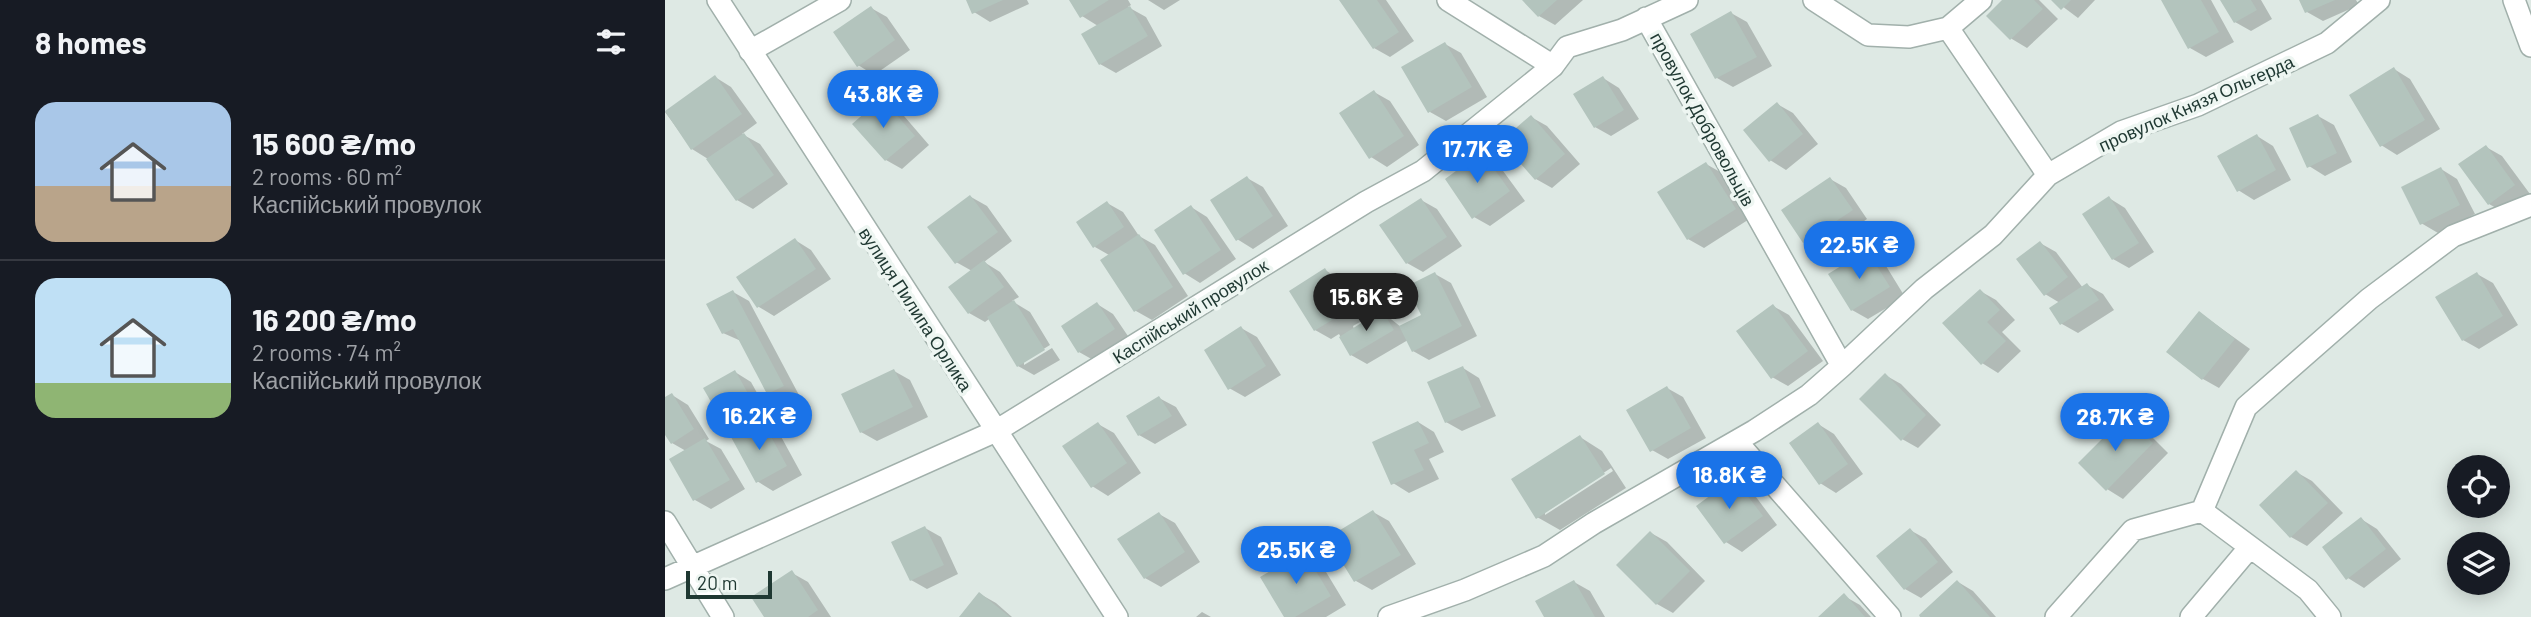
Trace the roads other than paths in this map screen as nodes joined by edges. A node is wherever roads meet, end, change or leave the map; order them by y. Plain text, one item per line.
1 (717, 0) edge
2 (840, 0) edge
3 (1448, 0) edge
4 (1687, 0) edge
5 (1814, 0) edge
6 (1981, 0) edge
7 (2514, 0) edge
8 (2378, 1) edge
9 (1646, 18) junction
10 (1948, 28) junction
11 (2531, 46) edge
12 (750, 51) junction
13 (1553, 66) junction
14 (2048, 175) junction
15 (2531, 205) edge
16 (1842, 366) junction
17 (996, 431) junction
18 (1737, 442) junction
19 (2202, 511) junction
20 (665, 523) edge
21 (2250, 547) junction
22 (692, 567) junction
23 (665, 579) edge
24 (723, 617) edge
25 (1117, 617) edge
26 (1389, 617) edge
27 (1890, 617) edge
28 (2056, 617) edge
29 (2191, 617) edge
30 (2330, 617) edge

1 - 12 street, вулиця Пилипа Орлика
2 - 12 street
3 - 13 street
4 - 9 street, Каспійський провулок
5 - 10 street
6 - 10 street
7 - 11 street
8 - 14 street, провулок Князя Ольгерда
9 - 13 street, Каспійський провулок
9 - 16 street, провулок Добровольців
10 - 14 street
12 - 17 street, вулиця Пилипа Орлика
13 - 17 street, Каспійський провулок
14 - 16 street, провулок Князя Ольгерда
15 - 19 street
16 - 18 street, провулок Князя Ольгерда
17 - 22 street, Каспійський провулок
17 - 25 street, вулиця Пилипа Орлика
18 - 26 street, провулок Князя Ольгерда
18 - 27 street
19 - 21 street
19 - 28 street
20 - 22 street
21 - 29 street
21 - 30 street
22 - 23 street, Каспійський провулок
22 - 24 street

